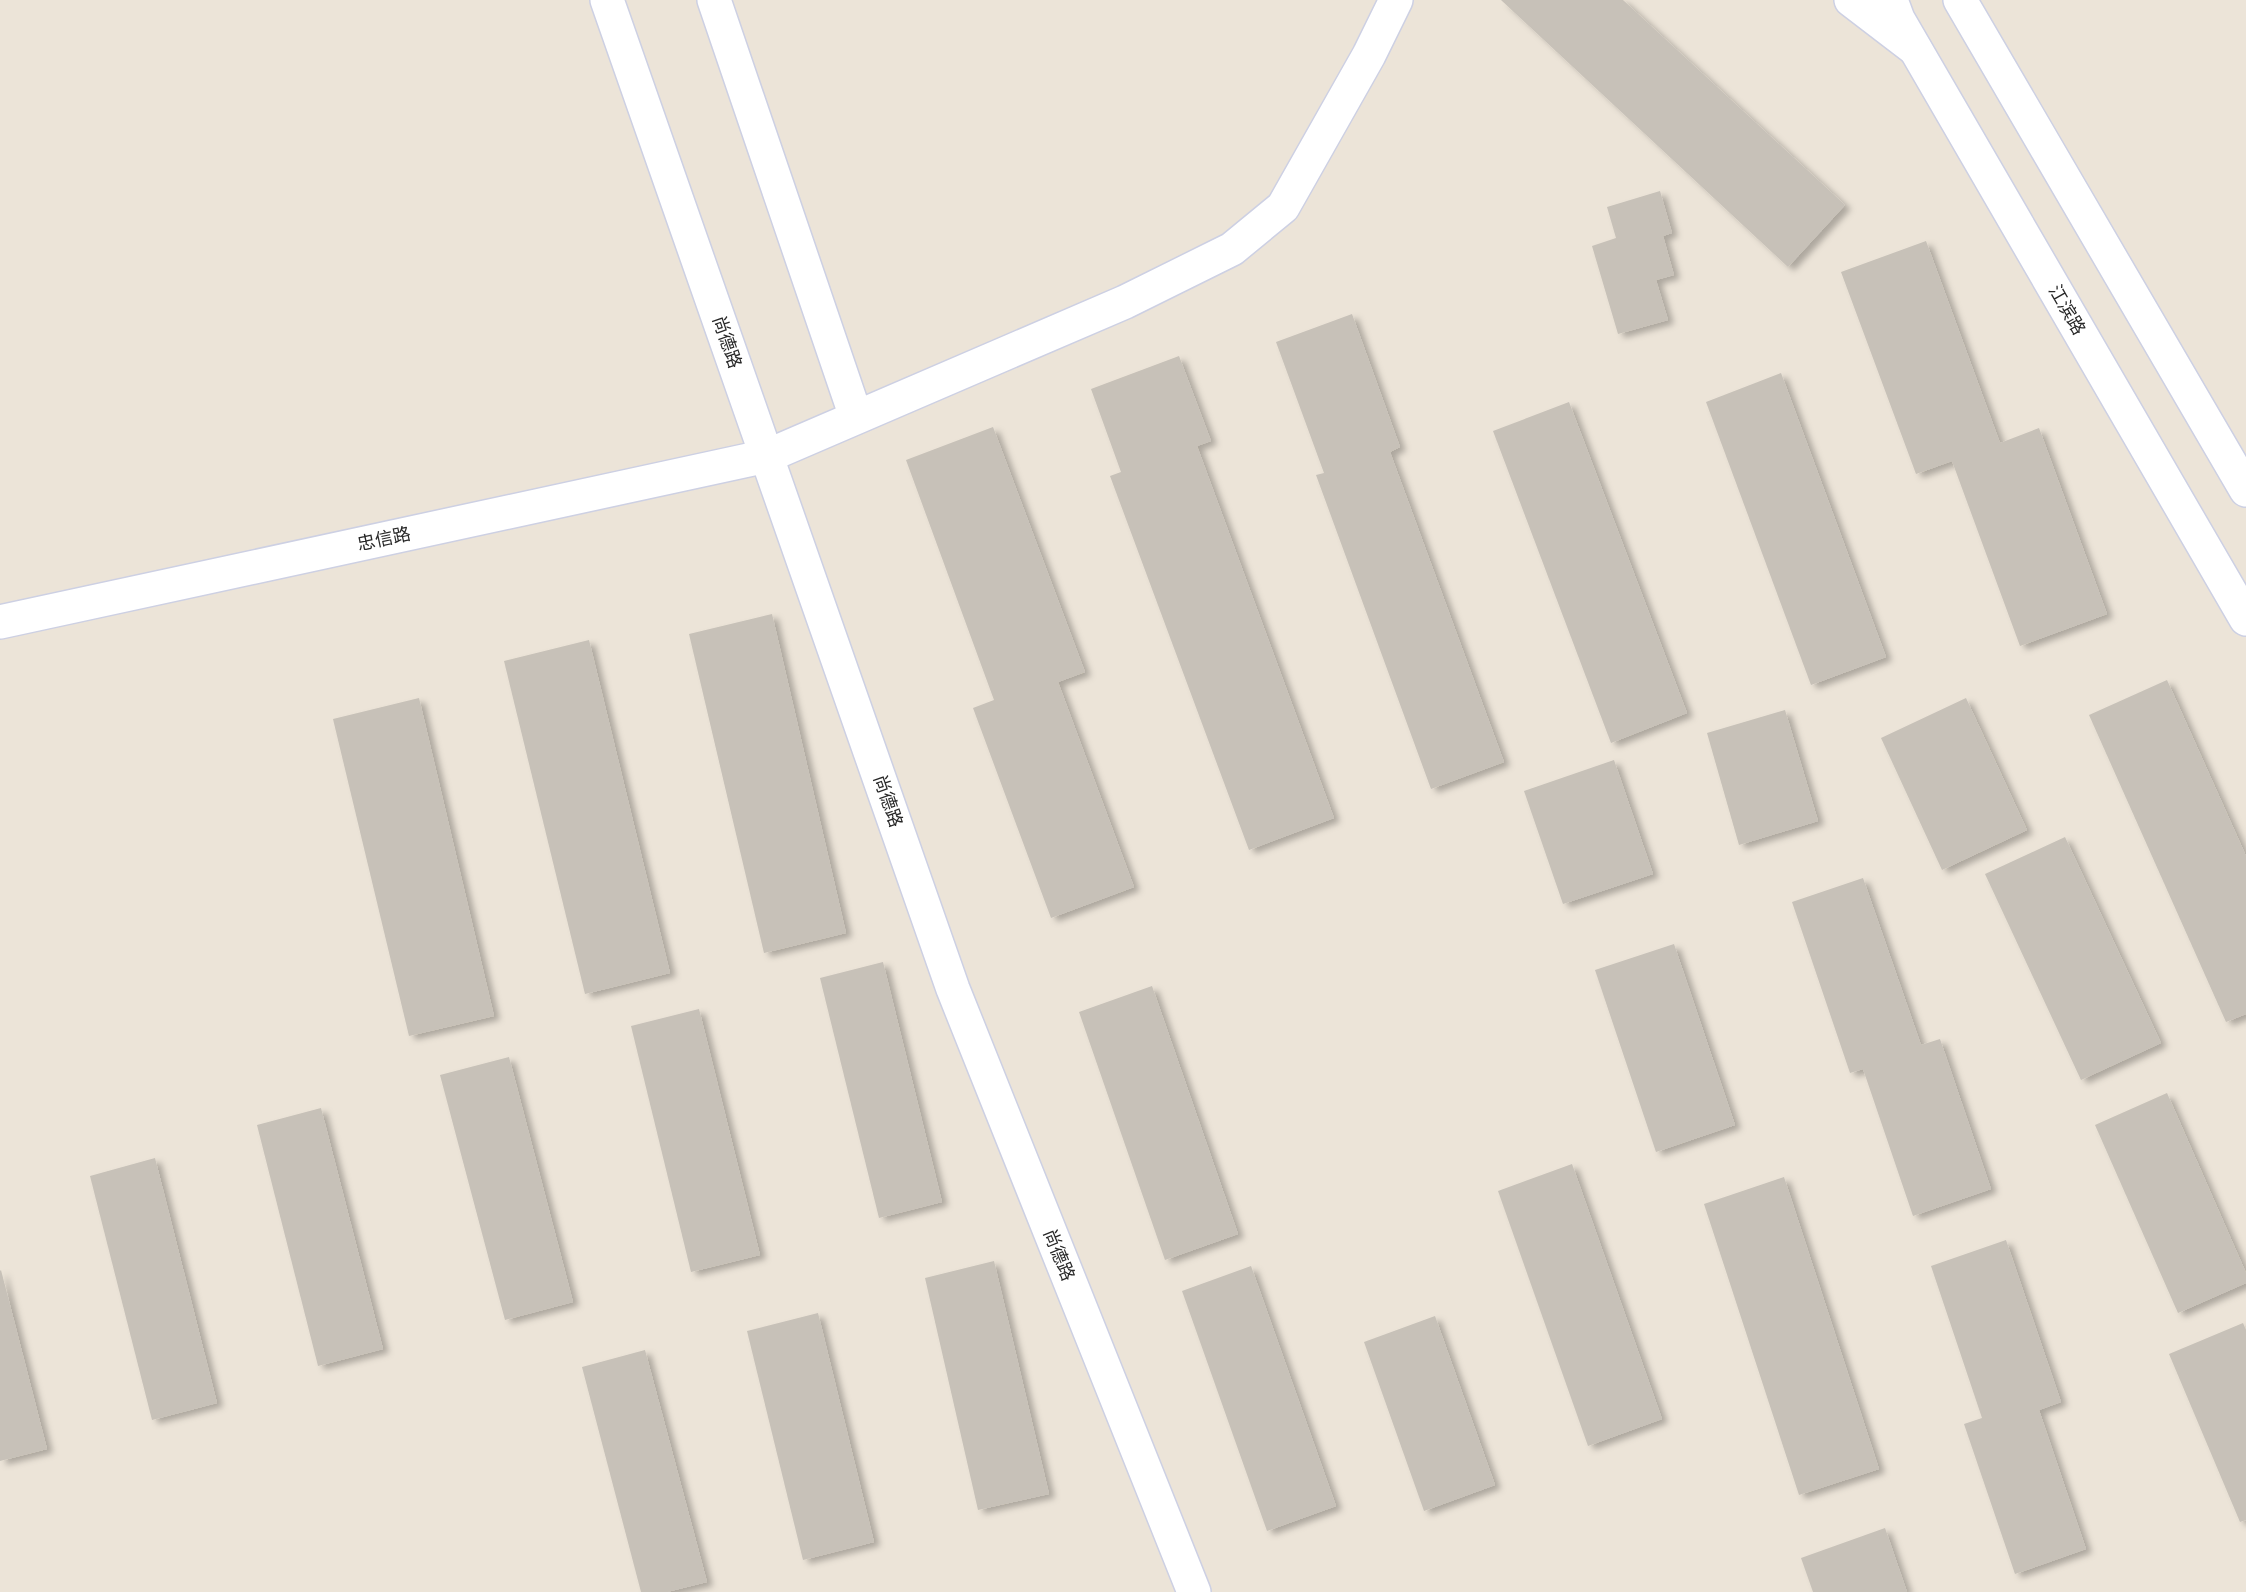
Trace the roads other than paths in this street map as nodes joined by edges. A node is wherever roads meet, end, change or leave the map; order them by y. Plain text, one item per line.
1 (607, 0) edge
2 (714, 0) edge
3 (1396, 0) edge
4 (1851, 0) edge
5 (1891, 0) edge
6 (1960, 0) edge
7 (1916, 49) junction
8 (856, 417) junction
9 (767, 456) junction
10 (2246, 490) edge
11 (2246, 620) edge
12 (0, 622) edge
13 (1194, 1592) edge

1 - 9 street, 尚德路
2 - 8 street
3 - 8 street, 忠信路
4 - 7 street
5 - 7 street, 江滨路
6 - 10 street
7 - 11 street, 江滨路
8 - 9 street, 忠信路
9 - 12 street, 忠信路
9 - 13 street, 尚德路

